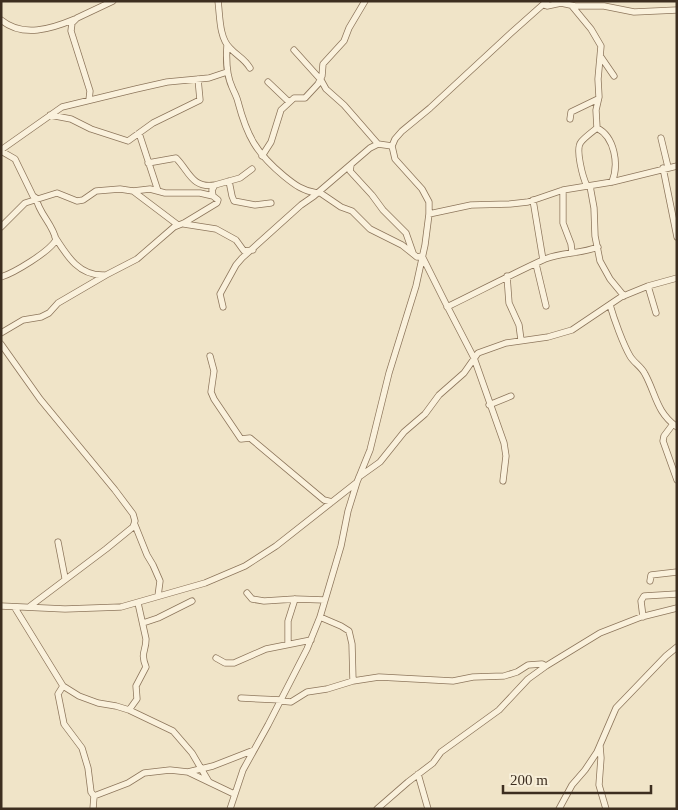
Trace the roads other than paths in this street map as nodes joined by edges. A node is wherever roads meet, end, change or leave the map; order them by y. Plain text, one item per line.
1 (114, 1) edge
2 (218, 1) edge
3 (365, 1) edge
4 (546, 3) edge
5 (572, 4) edge
6 (677, 10) edge
7 (77, 18) junction
8 (1, 20) edge
9 (227, 45) junction
10 (294, 50) dead end
11 (601, 57) junction
12 (250, 68) dead end
13 (227, 72) junction
14 (614, 76) dead end
15 (198, 79) junction
16 (321, 80) junction
17 (268, 82) dead end
18 (598, 99) junction
19 (89, 100) junction
20 (289, 102) junction
21 (50, 115) junction
22 (570, 119) dead end
23 (597, 128) junction
24 (139, 133) junction
25 (660, 138) dead end
26 (378, 144) junction
27 (392, 146) junction
28 (1, 150) edge
29 (262, 156) junction
30 (148, 163) junction
31 (351, 165) junction
32 (677, 166) edge
33 (666, 168) junction
34 (252, 169) dead end
35 (229, 181) junction
36 (612, 182) junction
37 (588, 186) junction
38 (213, 187) junction
39 (133, 190) junction
40 (563, 190) junction
41 (158, 191) junction
42 (318, 192) junction
43 (200, 193) junction
44 (213, 196) junction
45 (36, 198) junction
46 (533, 200) junction
47 (272, 203) dead end
48 (429, 214) junction
49 (180, 225) junction
50 (1, 227) edge
51 (677, 236) edge
52 (56, 237) junction
53 (598, 247) junction
54 (252, 250) junction
55 (572, 253) junction
56 (413, 254) junction
57 (422, 256) junction
58 (544, 260) junction
59 (536, 264) junction
60 (106, 275) junction
61 (507, 276) junction
62 (1, 277) edge
63 (677, 278) edge
64 (648, 286) junction
65 (624, 296) junction
66 (610, 305) junction
67 (546, 306) dead end
68 (224, 307) dead end
69 (447, 307) junction
70 (656, 313) dead end
71 (1, 333) edge
72 (520, 340) junction
73 (1, 344) edge
74 (210, 356) dead end
75 (474, 358) junction
76 (511, 396) dead end
77 (490, 405) junction
78 (675, 425) edge
79 (358, 480) junction
80 (677, 480) edge
81 (503, 481) dead end
82 (332, 502) junction
83 (135, 525) junction
84 (58, 542) dead end
85 (677, 572) edge
86 (65, 578) junction
87 (650, 582) dead end
88 (247, 593) dead end
89 (677, 594) edge
90 (158, 596) junction
91 (295, 599) junction
92 (325, 600) junction
93 (192, 601) dead end
94 (138, 603) junction
95 (2, 607) edge
96 (29, 607) junction
97 (15, 608) junction
98 (677, 608) edge
99 (320, 617) junction
100 (643, 617) junction
101 (143, 623) junction
102 (311, 640) junction
103 (288, 644) junction
104 (677, 647) edge
105 (216, 658) dead end
106 (546, 666) junction
107 (354, 681) junction
108 (63, 686) junction
109 (241, 698) dead end
110 (281, 701) junction
111 (129, 710) junction
112 (600, 744) junction
113 (254, 750) junction
114 (203, 769) junction
115 (188, 772) junction
116 (418, 774) junction
117 (210, 782) junction
118 (234, 794) junction
119 (94, 796) junction
120 (93, 809) edge
121 (230, 809) edge
122 (377, 809) edge
123 (428, 809) edge
124 (559, 809) edge
125 (606, 809) edge

1 - 7 street
2 - 9 street
3 - 16 street
4 - 5 street
4 - 27 street
5 - 6 street
5 - 11 street
7 - 8 street
7 - 19 street
9 - 12 street
9 - 13 street
10 - 16 street
11 - 14 street
11 - 18 street
13 - 15 street
13 - 29 street
15 - 19 street
15 - 24 street
16 - 20 street
16 - 26 street
17 - 20 street
18 - 22 street
18 - 23 street
19 - 21 street
20 - 29 street
21 - 24 street
21 - 28 street
23 - 36 street
23 - 37 street
24 - 30 street
25 - 33 street
26 - 27 street
26 - 31 street
27 - 48 street
28 - 45 street
29 - 42 street
30 - 38 street
30 - 41 street
31 - 42 street
31 - 56 street
32 - 33 street
33 - 36 street
33 - 51 street
34 - 35 street
35 - 38 street
35 - 47 street
36 - 37 street
37 - 40 street
37 - 53 street
38 - 43 street
38 - 44 street
39 - 41 street
39 - 45 street
39 - 49 street
40 - 46 street
40 - 55 street
41 - 43 street
42 - 54 street
42 - 56 street
43 - 44 street
44 - 49 street
45 - 50 street
45 - 52 street
46 - 48 street
46 - 58 street
48 - 57 street
49 - 54 street
49 - 60 street
52 - 60 street
52 - 62 street
53 - 55 street
53 - 65 street
54 - 68 street
55 - 58 street
56 - 57 street
57 - 69 street
57 - 79 street
58 - 59 street
59 - 61 street
59 - 67 street
60 - 71 street
61 - 69 street
61 - 72 street
63 - 64 street
64 - 65 street
64 - 70 street
65 - 66 street
66 - 72 street
66 - 78 street
69 - 75 street
72 - 75 street
73 - 83 street
74 - 82 street
75 - 77 street
75 - 79 street
76 - 77 street
77 - 81 street
78 - 80 street
79 - 82 street
79 - 92 street
82 - 90 street
83 - 86 street
83 - 90 street
84 - 86 street
85 - 87 street
86 - 96 street
88 - 91 street
89 - 100 street
90 - 94 street
91 - 92 street
91 - 103 street
92 - 99 street
93 - 101 street
94 - 96 street
94 - 101 street
95 - 97 street
96 - 97 street
97 - 108 street
98 - 100 street
99 - 102 street
99 - 107 street
100 - 106 street
101 - 111 street
102 - 103 street
102 - 110 street
103 - 105 street
104 - 112 street
106 - 107 street
106 - 116 street
107 - 110 street
108 - 111 street
108 - 119 street
109 - 110 street
110 - 113 street
111 - 114 street
112 - 124 street
112 - 125 street
113 - 114 street
113 - 118 street
114 - 115 street
114 - 117 street
115 - 117 street
115 - 119 street
116 - 122 street
116 - 123 street
117 - 118 street
118 - 121 street
119 - 120 street

